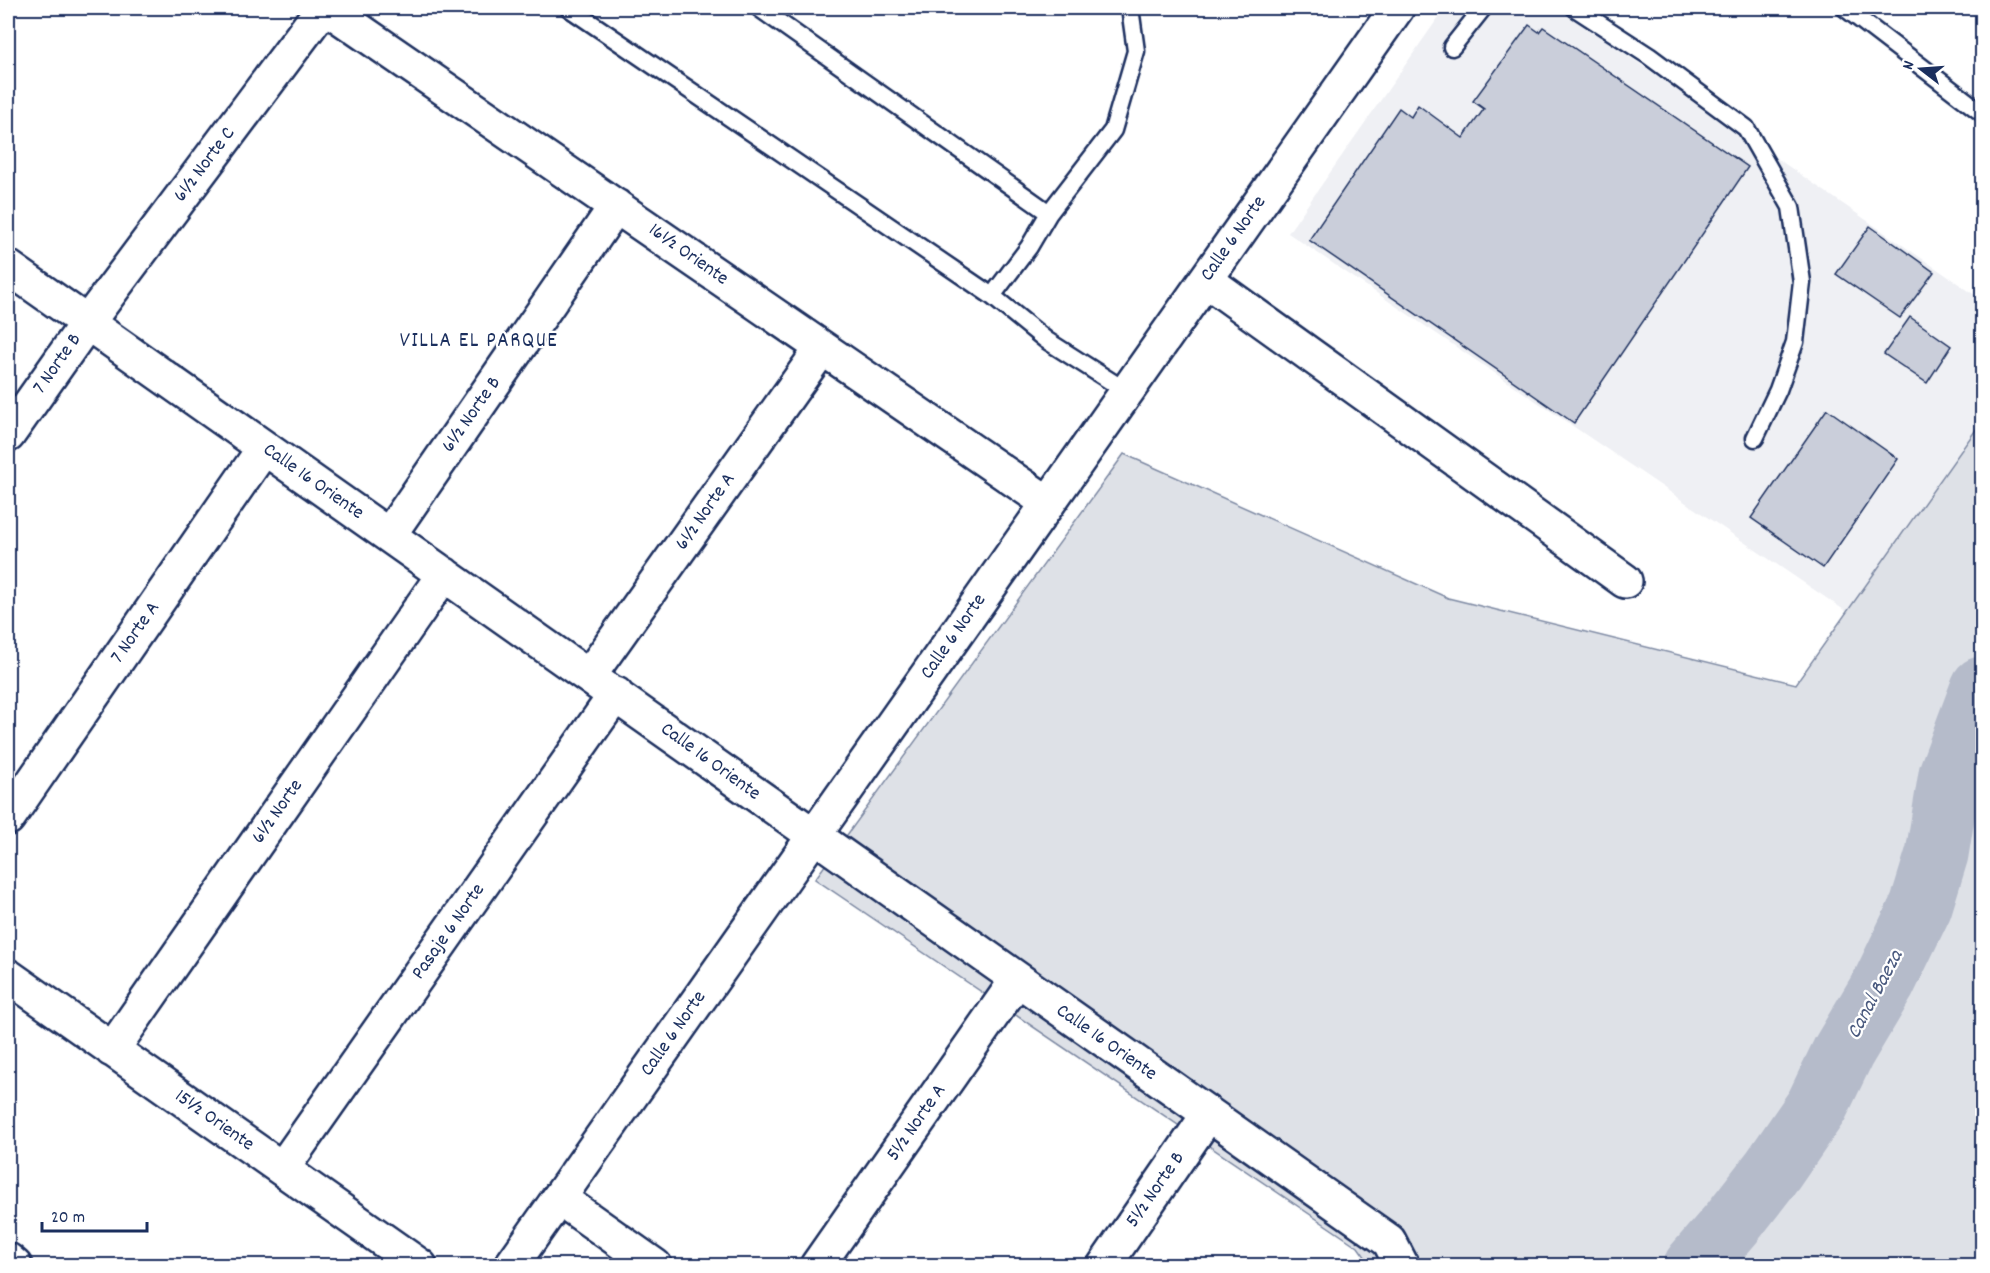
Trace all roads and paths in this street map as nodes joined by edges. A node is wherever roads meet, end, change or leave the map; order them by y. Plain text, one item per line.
1 (325, 8) edge
2 (569, 8) edge
3 (759, 8) edge
4 (1130, 8) edge
5 (1397, 8) edge
6 (1483, 8) edge
7 (1575, 8) edge
8 (1845, 8) edge
9 (1452, 47) dead end
10 (1983, 113) edge
11 (616, 206) junction
12 (1049, 213) junction
13 (8, 267) edge
14 (1206, 280) junction
15 (992, 296) junction
16 (87, 323) junction
17 (822, 348) junction
18 (1126, 391) junction
19 (8, 435) edge
20 (1755, 438) dead end
21 (264, 448) junction
22 (1048, 503) junction
23 (389, 535) junction
24 (444, 574) junction
25 (1625, 581) dead end
26 (589, 676) junction
27 (616, 694) junction
28 (8, 818) edge
29 (813, 837) junction
30 (8, 976) edge
31 (1017, 980) junction
32 (112, 1050) junction
33 (1208, 1114) junction
34 (282, 1169) junction
35 (559, 1198) junction
36 (8, 1260) edge
37 (15, 1266) edge
38 (420, 1266) edge
39 (511, 1266) edge
40 (655, 1266) edge
41 (817, 1266) edge
42 (1104, 1266) edge
43 (1402, 1266) edge

1 - 11 street, 16½ Oriente
1 - 16 street, 6½ Norte C
2 - 15 lane
3 - 12 lane
4 - 12 lane
5 - 14 street, Calle 6 Norte
6 - 9 lane
7 - 20 lane
8 - 10 lane
11 - 17 street, 16½ Oriente
11 - 23 street, 6½ Norte B
12 - 15 lane
13 - 16 street, Calle 16 Oriente
14 - 18 street, Calle 6 Norte
14 - 25 street
15 - 18 lane
16 - 19 street, 7 Norte B
16 - 21 street, Calle 16 Oriente
17 - 22 street, 16½ Oriente
17 - 26 street, 6½ Norte A
18 - 22 street, Calle 6 Norte
21 - 23 street, Calle 16 Oriente
21 - 28 street, 7 Norte A
22 - 29 street, Calle 6 Norte
23 - 24 street, Calle 16 Oriente
24 - 26 street, Calle 16 Oriente
24 - 32 street, 6½ Norte
26 - 27 street, Calle 16 Oriente
27 - 29 street, Calle 16 Oriente
27 - 34 street, Pasaje 6 Norte
29 - 31 street, Calle 16 Oriente
29 - 35 street, Calle 6 Norte
30 - 32 street, 15½ Oriente
31 - 33 street, Calle 16 Oriente
31 - 41 street, 5½ Norte A
32 - 34 street, 15½ Oriente
33 - 42 street, 5½ Norte B
33 - 43 street, Calle 16 Oriente
34 - 38 street, 15½ Oriente
35 - 39 street, Calle 6 Norte
35 - 40 street
36 - 37 street

